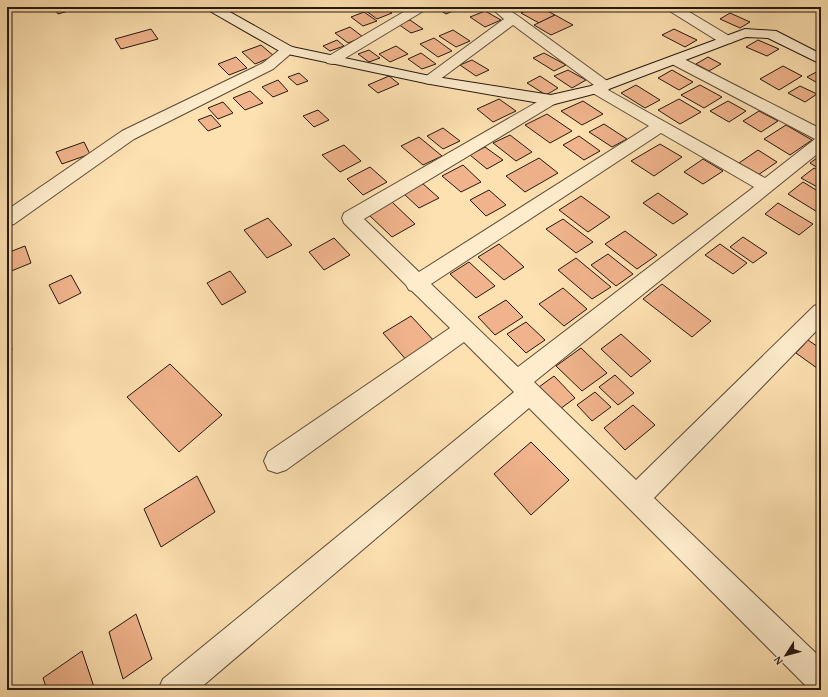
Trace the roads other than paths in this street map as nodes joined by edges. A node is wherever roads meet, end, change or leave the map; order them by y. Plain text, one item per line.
1 (212, 7) edge
2 (421, 7) edge
3 (496, 7) edge
4 (672, 7) edge
5 (513, 20) junction
6 (726, 40) junction
7 (288, 50) junction
8 (332, 60) junction
9 (675, 60) junction
10 (821, 60) edge
11 (430, 80) junction
12 (601, 88) junction
13 (551, 100) junction
14 (660, 126) junction
15 (821, 136) edge
16 (821, 143) edge
17 (766, 186) junction
18 (7, 219) edge
19 (416, 284) junction
20 (821, 312) edge
21 (464, 330) junction
22 (523, 388) junction
23 (277, 461) dead end
24 (636, 498) junction
25 (821, 679) edge
26 (174, 690) edge

1 - 7 street
2 - 8 street
3 - 5 street
4 - 6 street
5 - 11 street
5 - 12 street
6 - 9 street
6 - 10 street
7 - 8 street
7 - 18 street
8 - 11 street
9 - 12 street
9 - 15 street
11 - 13 street
12 - 13 street
12 - 14 street
13 - 19 street
14 - 17 street
14 - 19 street
16 - 17 street
17 - 22 street
19 - 21 street
20 - 24 street
21 - 22 street
21 - 23 street
22 - 24 street
22 - 26 street
24 - 25 street

